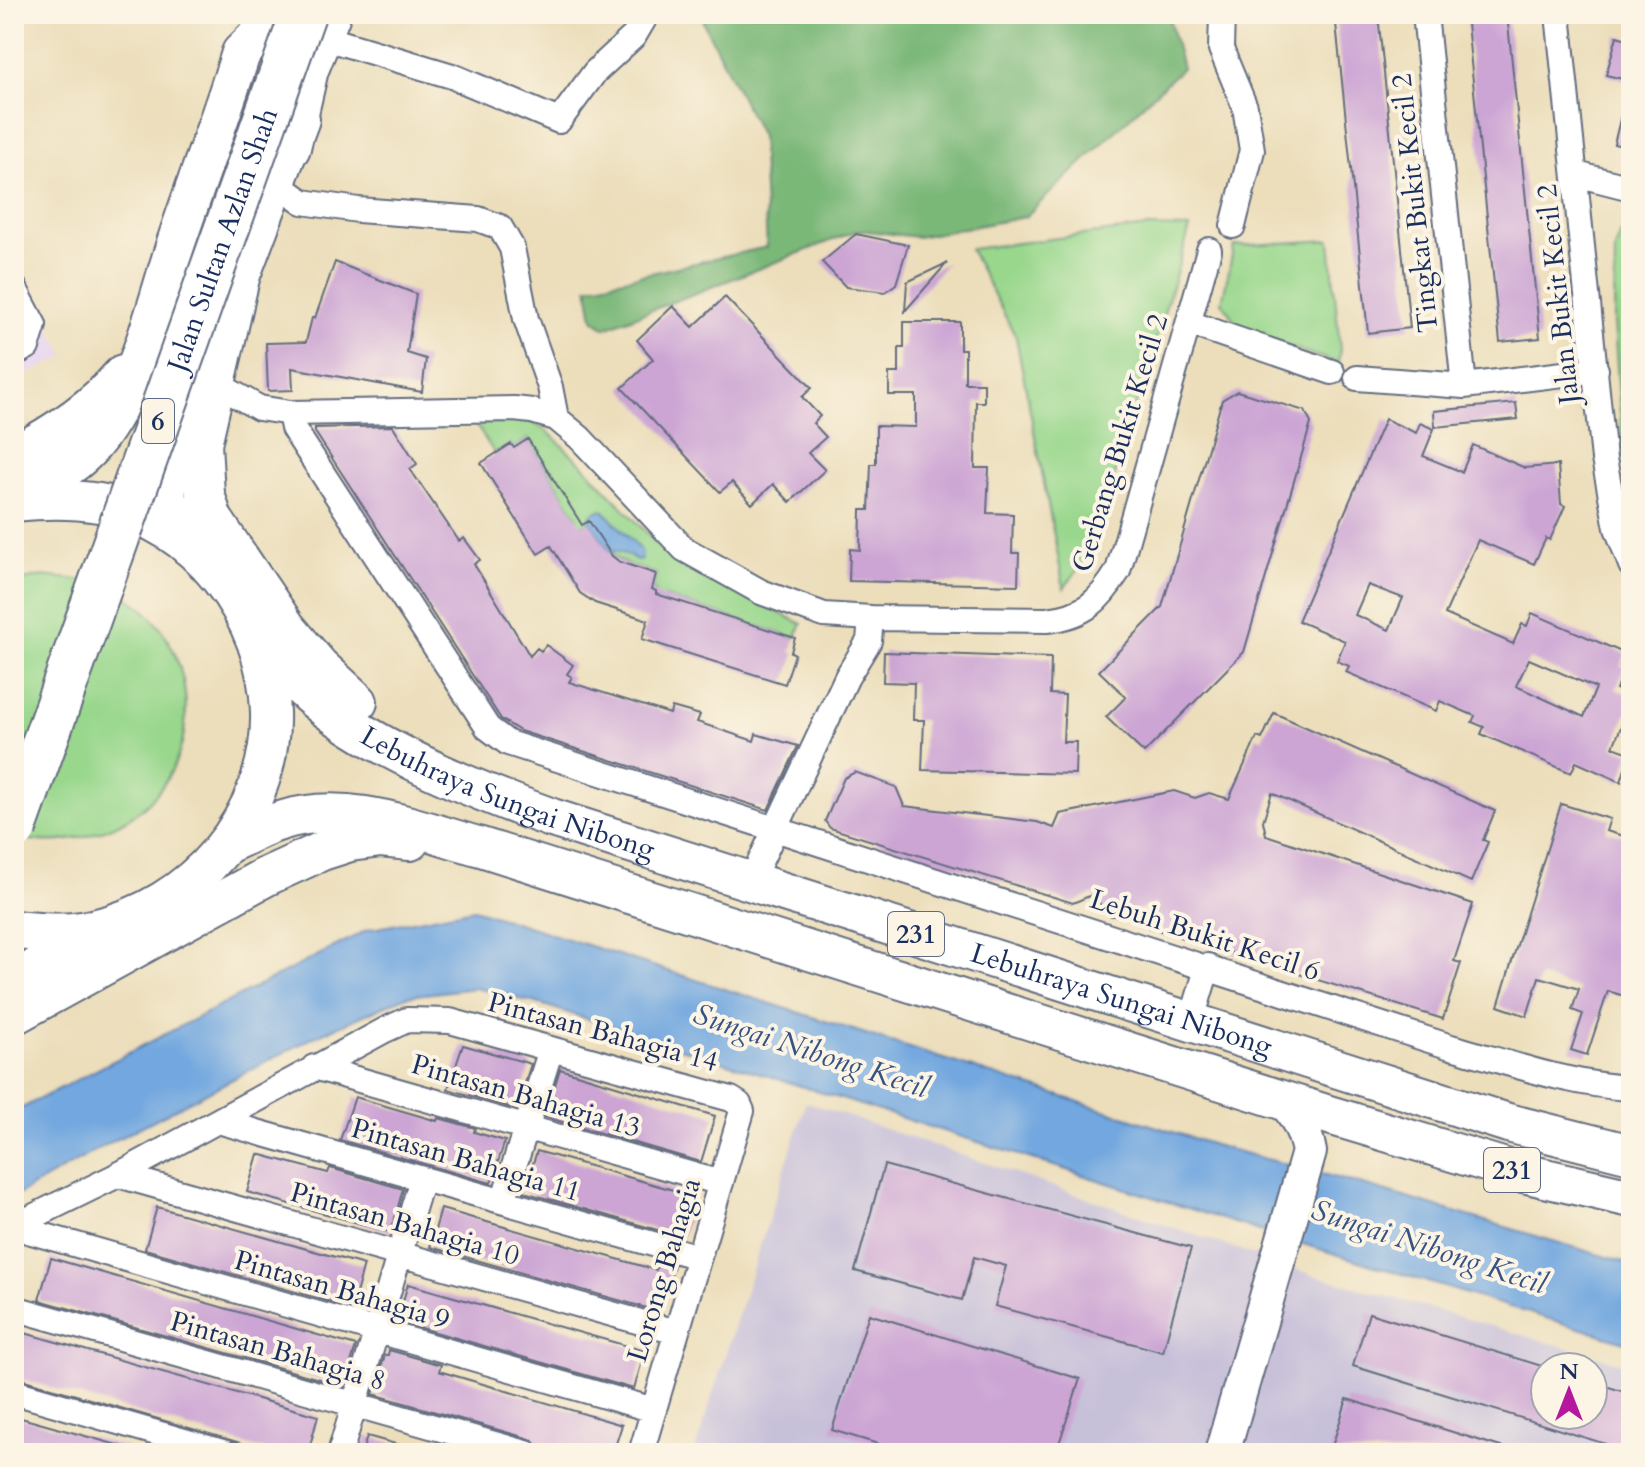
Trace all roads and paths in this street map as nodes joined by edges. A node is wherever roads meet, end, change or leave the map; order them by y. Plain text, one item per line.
1 (253, 14) edge
2 (268, 14) edge
3 (275, 14) edge
4 (647, 14) edge
5 (1222, 14) edge
6 (1425, 14) edge
7 (1558, 14) edge
8 (327, 21) edge
9 (241, 53) junction
10 (282, 164) junction
11 (1576, 174) junction
12 (1631, 188) edge
13 (1233, 226) dead end
14 (1209, 250) dead end
15 (240, 278) junction
16 (14, 287) edge
17 (1189, 323) junction
18 (14, 354) edge
19 (138, 357) junction
20 (1596, 370) junction
21 (1332, 372) dead end
22 (1357, 378) dead end
23 (217, 384) junction
24 (1464, 386) junction
25 (290, 413) junction
26 (556, 418) junction
27 (14, 455) edge
28 (14, 499) edge
29 (190, 547) junction
30 (1631, 565) edge
31 (871, 618) junction
32 (250, 624) junction
33 (14, 752) edge
34 (496, 798) junction
35 (771, 826) junction
36 (14, 828) edge
37 (229, 843) junction
38 (481, 847) junction
39 (751, 881) junction
40 (14, 930) edge
41 (92, 930) junction
42 (1208, 966) junction
43 (14, 983) edge
44 (14, 1015) edge
45 (1191, 1022) junction
46 (551, 1049) junction
47 (314, 1067) junction
48 (1631, 1088) edge
49 (1283, 1099) junction
50 (739, 1104) joint
51 (218, 1121) junction
52 (526, 1127) junction
53 (1395, 1135) junction
54 (1631, 1154) edge
55 (1308, 1158) junction
56 (118, 1175) junction
57 (422, 1179) junction
58 (721, 1183) junction
59 (1631, 1198) edge
60 (503, 1201) junction
61 (14, 1227) edge
62 (400, 1254) junction
63 (699, 1257) junction
64 (14, 1308) edge
65 (377, 1331) junction
66 (676, 1332) junction
67 (14, 1392) edge
68 (356, 1403) junction
69 (654, 1410) junction
70 (189, 1448) edge
71 (226, 1453) edge
72 (340, 1453) edge
73 (526, 1453) edge
74 (641, 1453) edge
75 (1222, 1453) edge

1 - 9 street, Jalan Sultan Azlan Shah / 6
2 - 9 main road, Jalan Sultan Azlan Shah / 6
3 - 33 highway, Jalan Sultan Azlan Shah / 6
4 - 8 street
5 - 13 street
6 - 24 street, Tingkat Bukit Kecil 2
7 - 11 street, Jalan Bukit Kecil 2
8 - 10 highway
8 - 36 highway, Jalan Sultan Azlan Shah / 6, bridge
9 - 19 main road, Jalan Sultan Azlan Shah / 6
10 - 15 main road, Jalan Sultan Azlan Shah / 6
10 - 26 street
11 - 12 street
11 - 20 street, Jalan Bukit Kecil 2
14 - 17 street, Gerbang Bukit Kecil 2
15 - 23 main road
15 - 29 main road, Jalan Sultan Azlan Shah / 6
16 - 18 street
17 - 21 street
17 - 31 street, Gerbang Bukit Kecil 2
19 - 27 main road
19 - 28 main road, Jalan Sultan Azlan Shah / 6
20 - 24 street
20 - 30 street, Jalan Bukit Kecil 2
22 - 24 street
23 - 25 street, Gerbang Bukit Kecil 2
23 - 34 main road
25 - 26 street, Gerbang Bukit Kecil 2
25 - 35 street, Lebuh Bukit Kecil 6
26 - 31 street, Gerbang Bukit Kecil 2
28 - 29 main road, 6
29 - 32 main road, 6
31 - 35 street
32 - 34 main road, Lebuhraya Sungai Nibong / 231
32 - 37 main road, 6
34 - 39 main road, Lebuhraya Sungai Nibong / 231
35 - 39 street
35 - 42 street, Lebuh Bukit Kecil 6
37 - 38 main road, Lebuhraya Sungai Nibong / 231
37 - 41 main road, 6
38 - 44 main road
38 - 49 main road, Lebuhraya Sungai Nibong / 231
39 - 45 main road, Lebuhraya Sungai Nibong / 231
40 - 41 main road, 6
41 - 43 main road, 6
42 - 45 street
42 - 48 street, Lebuh Bukit Kecil 6
45 - 54 main road, Lebuhraya Sungai Nibong / 231
46 - 47 street, Pintasan Bahagia 14
46 - 50 street, Pintasan Bahagia 14
46 - 52 street
47 - 51 street, Pintasan Bahagia 14
47 - 52 street, Pintasan Bahagia 13
49 - 53 main road, Lebuhraya Sungai Nibong / 231
49 - 55 street
50 - 58 street, Lorong Bahagia
51 - 56 street, Pintasan Bahagia 14
51 - 57 street, Pintasan Bahagia 11
52 - 58 street, Pintasan Bahagia 13
52 - 60 street
53 - 55 street
53 - 59 main road, Lebuhraya Sungai Nibong / 231
55 - 75 street
56 - 61 street, Pintasan Bahagia 14
56 - 62 street, Pintasan Bahagia 10
57 - 60 street, Pintasan Bahagia 11
57 - 62 street
58 - 63 street, Lorong Bahagia
60 - 63 street, Pintasan Bahagia 11
61 - 65 street, Pintasan Bahagia 9
62 - 65 street
62 - 66 street, Pintasan Bahagia 10
63 - 66 street, Lorong Bahagia
64 - 68 street, Pintasan Bahagia 8
65 - 68 street
65 - 69 street, Pintasan Bahagia 9
66 - 69 street, Lorong Bahagia
67 - 70 street
68 - 72 street
68 - 73 street, Pintasan Bahagia 8
69 - 74 street, Lorong Bahagia
70 - 71 street

